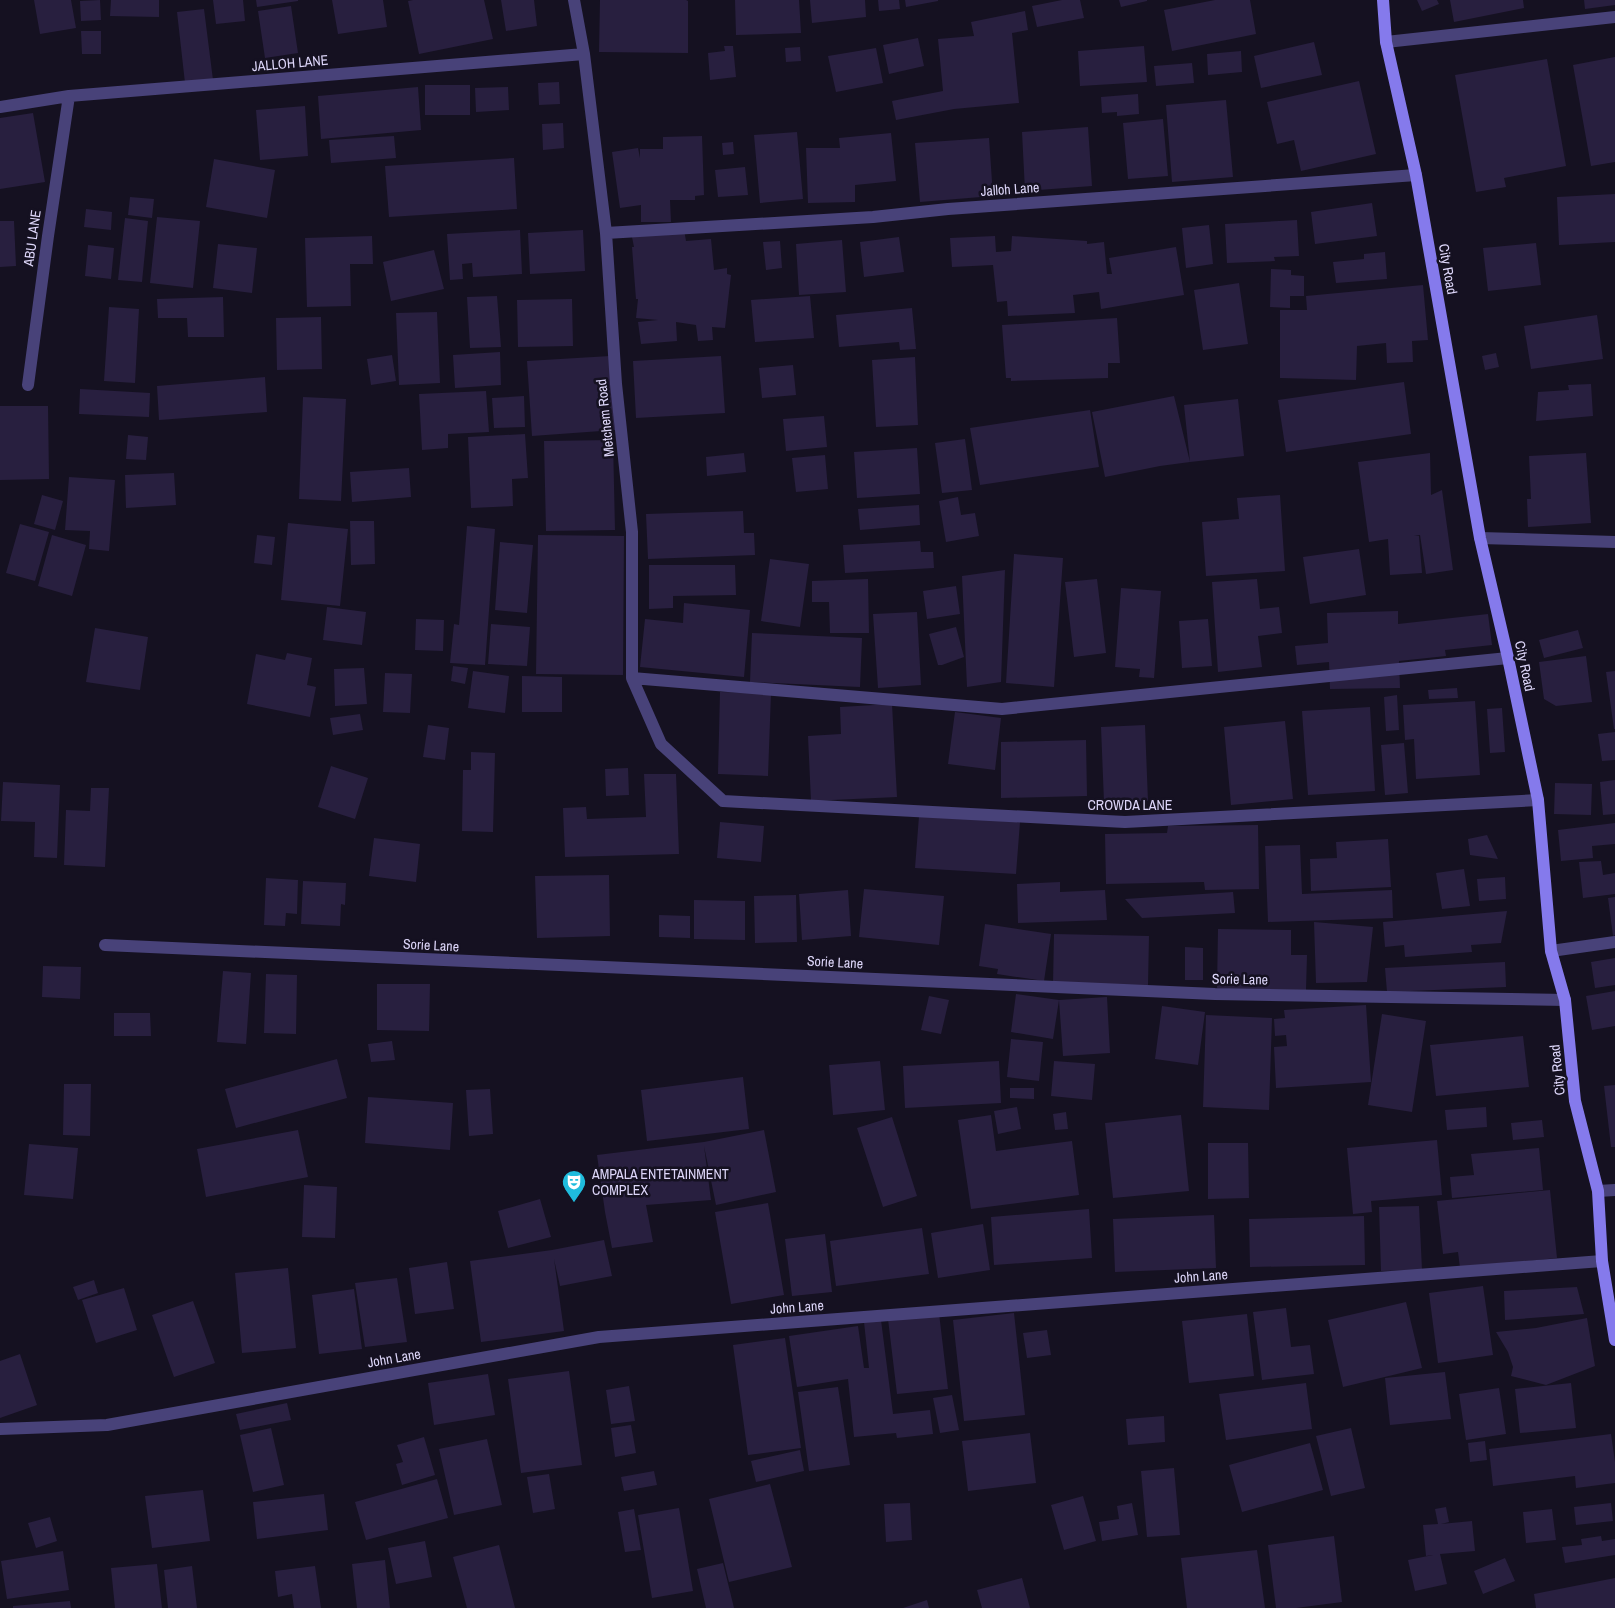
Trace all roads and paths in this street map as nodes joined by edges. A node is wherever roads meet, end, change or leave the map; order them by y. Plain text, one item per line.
1 (574, 0) edge
2 (1383, 0) edge
3 (1615, 17) edge
4 (1386, 42) junction
5 (584, 54) junction
6 (69, 96) junction
7 (0, 107) edge
8 (1416, 175) junction
9 (606, 233) junction
10 (28, 385) dead end
11 (1480, 538) junction
12 (1615, 542) edge
13 (1508, 658) junction
14 (632, 678) junction
15 (1538, 800) junction
16 (723, 801) joint
17 (1615, 942) edge
18 (105, 945) dead end
19 (1551, 951) junction
20 (1564, 1000) junction
21 (1615, 1190) edge
22 (1598, 1191) junction
23 (1602, 1261) junction
24 (1615, 1340) edge
25 (0, 1429) edge

1 - 5 street, Metchem Road
2 - 4 main road, City Road
3 - 4 street
4 - 8 main road, City Road
5 - 6 street, JALLOH LANE
5 - 9 street, Metchem Road
6 - 7 street, JALLOH LANE
6 - 10 street, ABU LANE
8 - 9 street, Jalloh Lane
8 - 11 main road, City Road
9 - 14 street, Metchem Road
11 - 12 street
11 - 13 main road, City Road
13 - 14 street
13 - 15 main road, City Road
14 - 16 street, Metchem Road
15 - 16 street, CROWDA LANE
15 - 19 main road, City Road
17 - 19 street
18 - 20 street, Sorie Lane
19 - 20 main road, City Road
20 - 22 main road, City Road
21 - 22 street
22 - 23 main road, City Road
23 - 24 main road, City Road
23 - 25 street, John Lane

